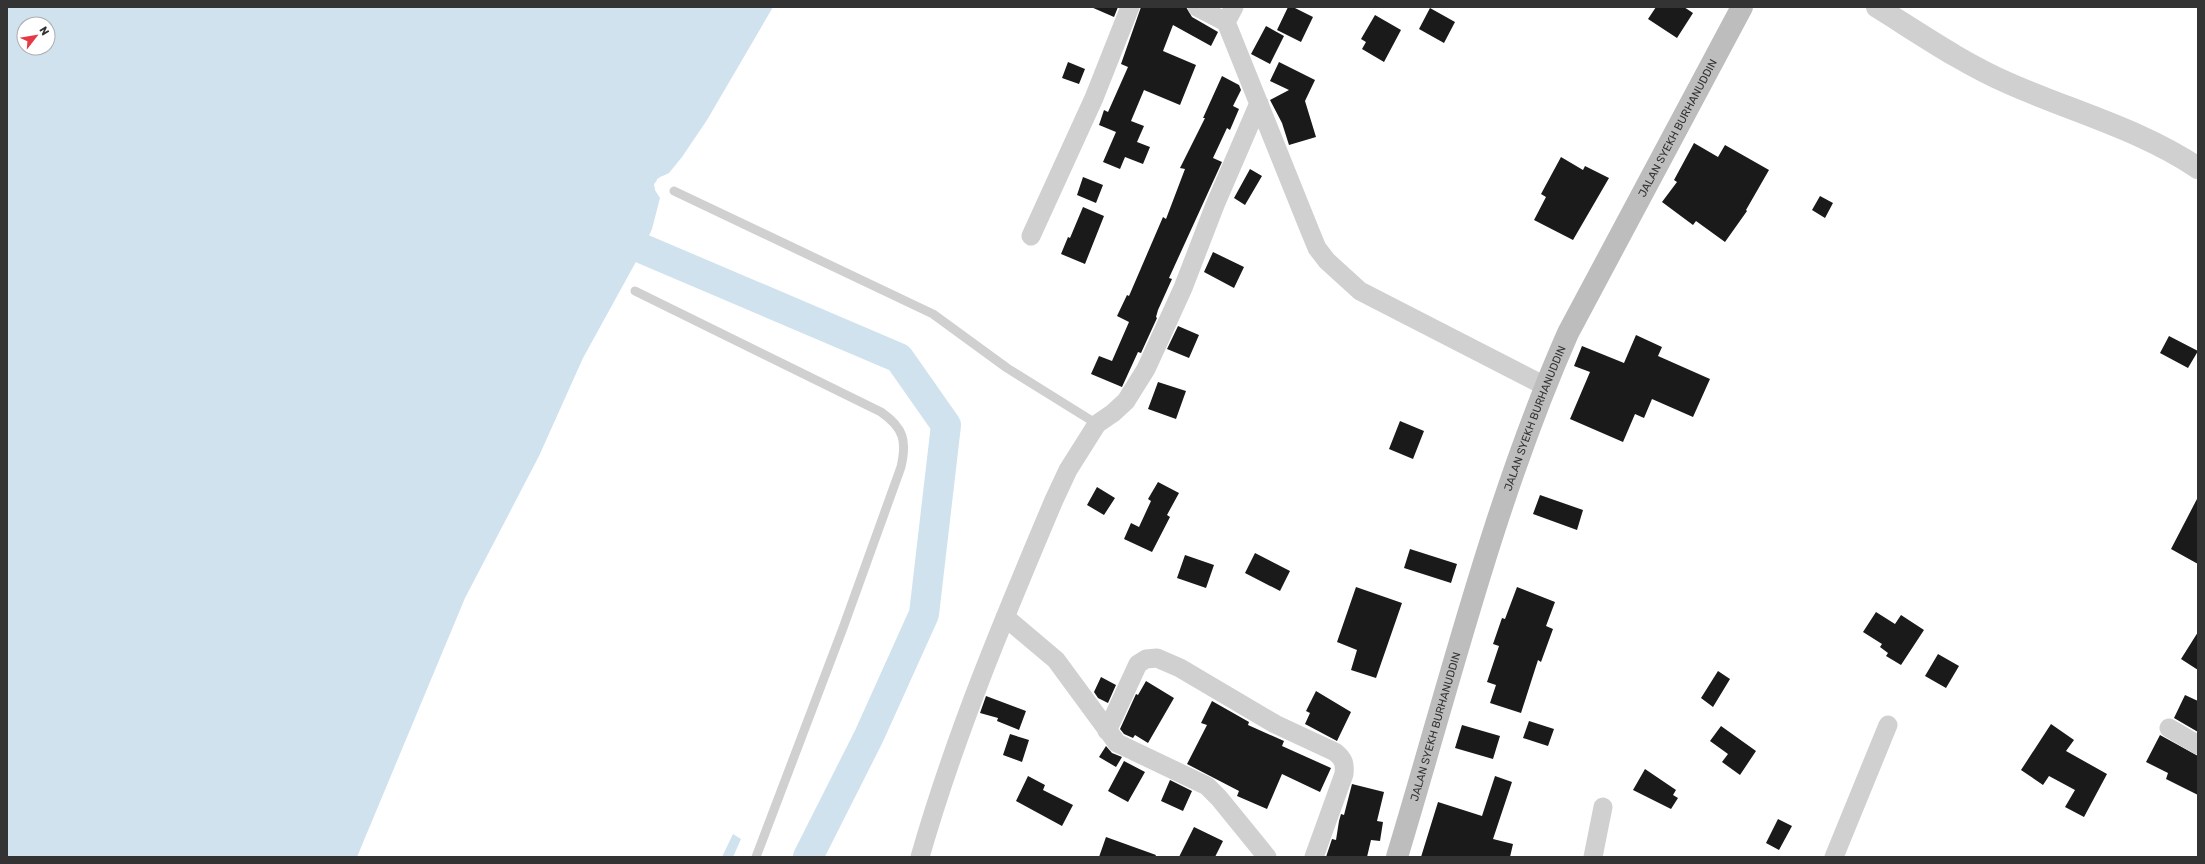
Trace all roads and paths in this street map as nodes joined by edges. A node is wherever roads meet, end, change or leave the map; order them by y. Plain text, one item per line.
1 (1130, 7) edge
2 (1197, 7) edge
3 (1742, 7) edge
4 (1877, 7) edge
5 (1230, 14) edge
6 (1259, 103) junction
7 (2197, 163) edge
8 (674, 191) dead end
9 (1031, 236) dead end
10 (635, 291) dead end
11 (1545, 386) junction
12 (1097, 424) junction
13 (1005, 617) junction
14 (1888, 725) dead end
15 (2169, 728) dead end
16 (1107, 730) junction
17 (2198, 745) edge
18 (1603, 807) dead end
19 (756, 857) edge
20 (920, 857) edge
21 (1267, 857) edge
22 (1314, 857) edge
23 (1397, 857) edge
24 (1593, 857) edge
25 (1834, 857) edge

1 - 9 street
2 - 5 street
3 - 11 main road, JALAN SYEKH BURHANUDDIN
4 - 7 street
5 - 6 street
6 - 11 street
6 - 12 street
8 - 12 lane
10 - 19 lane
11 - 23 main road, JALAN SYEKH BURHANUDDIN
12 - 13 street
13 - 16 street
13 - 20 street
14 - 25 street
15 - 17 street
16 - 21 street
16 - 22 street
18 - 24 street

